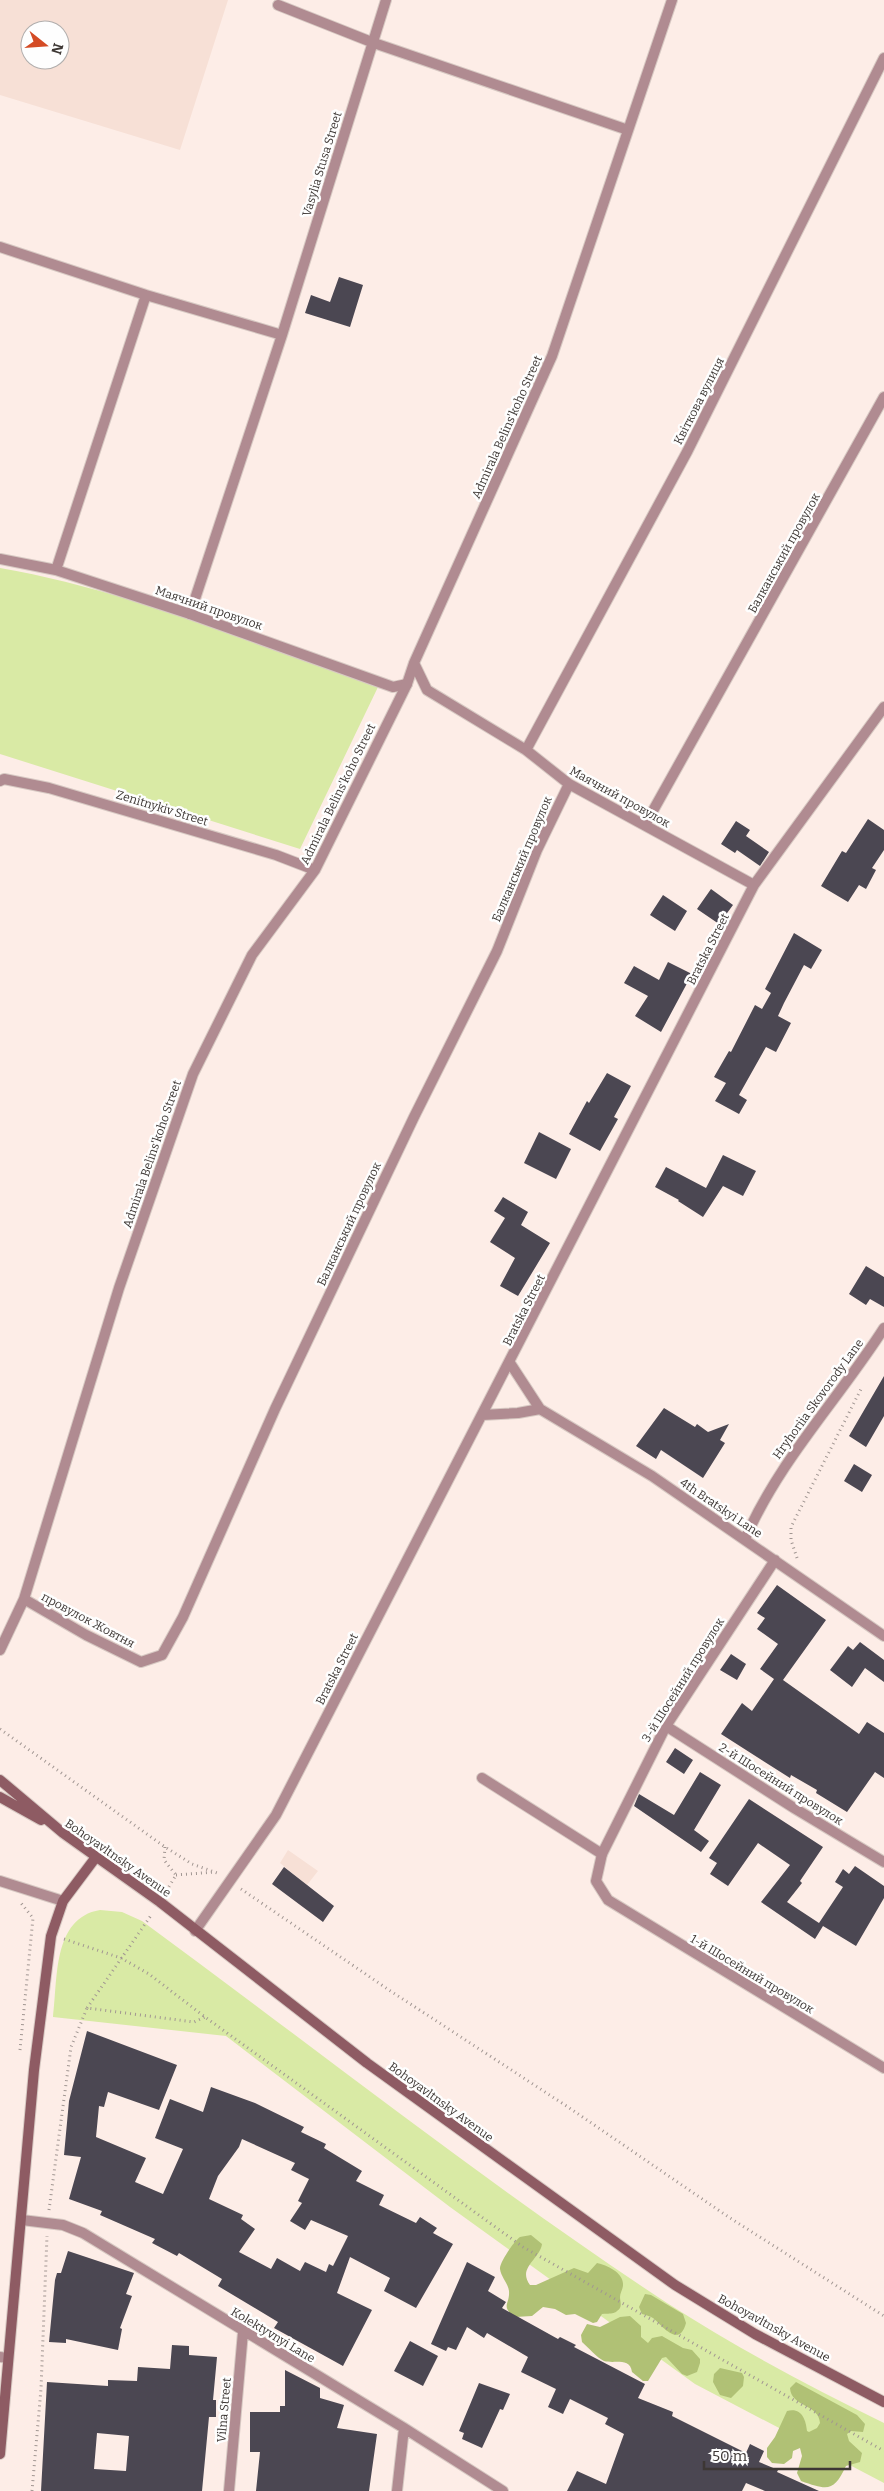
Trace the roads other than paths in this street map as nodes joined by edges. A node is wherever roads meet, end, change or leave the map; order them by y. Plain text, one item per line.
1 (386, 0) edge
2 (672, 0) edge
3 (278, 5) dead end
4 (374, 43) junction
5 (884, 58) edge
6 (628, 130) junction
7 (0, 247) edge
8 (146, 295) junction
9 (282, 336) junction
10 (884, 397) edge
11 (0, 559) edge
12 (56, 570) junction
13 (190, 614) junction
14 (414, 663) junction
15 (408, 684) junction
16 (884, 707) edge
17 (526, 750) junction
18 (0, 781) edge
19 (569, 784) junction
20 (645, 825) junction
21 (315, 870) junction
22 (754, 886) junction
23 (884, 1328) edge
24 (510, 1363) junction
25 (540, 1409) junction
26 (482, 1415) junction
27 (745, 1539) junction
28 (775, 1560) junction
29 (24, 1599) junction
30 (884, 1636) edge
31 (0, 1650) edge
32 (141, 1662) joint
33 (666, 1726) junction
34 (482, 1778) dead end
35 (0, 1780) edge
36 (0, 1797) edge
37 (63, 1833) junction
38 (602, 1854) junction
39 (96, 1857) junction
40 (884, 1862) edge
41 (3, 1882) edge
42 (608, 1900) joint
43 (63, 1902) junction
44 (195, 1931) junction
45 (884, 2068) edge
46 (22, 2220) junction
47 (243, 2332) junction
48 (4, 2357) edge
49 (884, 2402) edge
50 (404, 2428) junction
51 (0, 2454) edge
52 (229, 2491) edge
53 (397, 2491) edge
54 (503, 2491) edge

1 - 4 street, Vasylia Stusa Street
2 - 6 street, Admirala Belins'koho Street
3 - 4 street
4 - 6 street
4 - 9 street, Vasylia Stusa Street
5 - 17 street, Квіткова вулиця
6 - 14 street, Admirala Belins'koho Street
7 - 8 street
8 - 9 street
8 - 12 street
9 - 13 street, Vasylia Stusa Street
10 - 20 street, Балканський провулок
11 - 12 street, Маячний провулок
12 - 13 street, Маячний провулок
13 - 15 street, Маячний провулок
14 - 15 street, Admirala Belins'koho Street
14 - 17 street, Маячний провулок
15 - 21 street, Admirala Belins'koho Street
16 - 22 street, Bratska Street
17 - 19 street, Маячний провулок
18 - 21 street, Zenitnykiv Street
19 - 20 street, Маячний провулок
19 - 32 street, Балканський провулок
20 - 22 street, Маячний провулок
21 - 29 street, Admirala Belins'koho Street
22 - 24 street, Bratska Street
23 - 27 street, Hryhoriia Skovorody Lane
24 - 25 street, 4th Bratskyi Lane
24 - 26 street, Bratska Street
25 - 26 street
25 - 27 street, 4th Bratskyi Lane
26 - 44 street, Bratska Street
27 - 28 street, 4th Bratskyi Lane
28 - 30 street, 4th Bratskyi Lane
28 - 33 street, 3-й Шосейний провулок
29 - 31 street, Admirala Belins'koho Street
29 - 32 street, провулок Жовтня
33 - 38 street, 3-й Шосейний провулок
33 - 40 street, 2-й Шосейний провулок
34 - 38 street
35 - 37 main road
36 - 37 main road, Bohoyavltnsky Avenue
37 - 39 main road, Bohoyavltnsky Avenue
38 - 42 street, 3-й Шосейний провулок
39 - 43 main road
39 - 44 main road, Bohoyavltnsky Avenue
41 - 43 street
42 - 45 street, 1-й Шосейний провулок
43 - 46 main road
44 - 49 main road, Bohoyavltnsky Avenue
46 - 47 street, Kolektyvnyi Lane
46 - 48 main road
47 - 50 street, Kolektyvnyi Lane
47 - 52 street, Vilna Street
48 - 51 main road
50 - 53 street
50 - 54 street, Kolektyvnyi Lane

